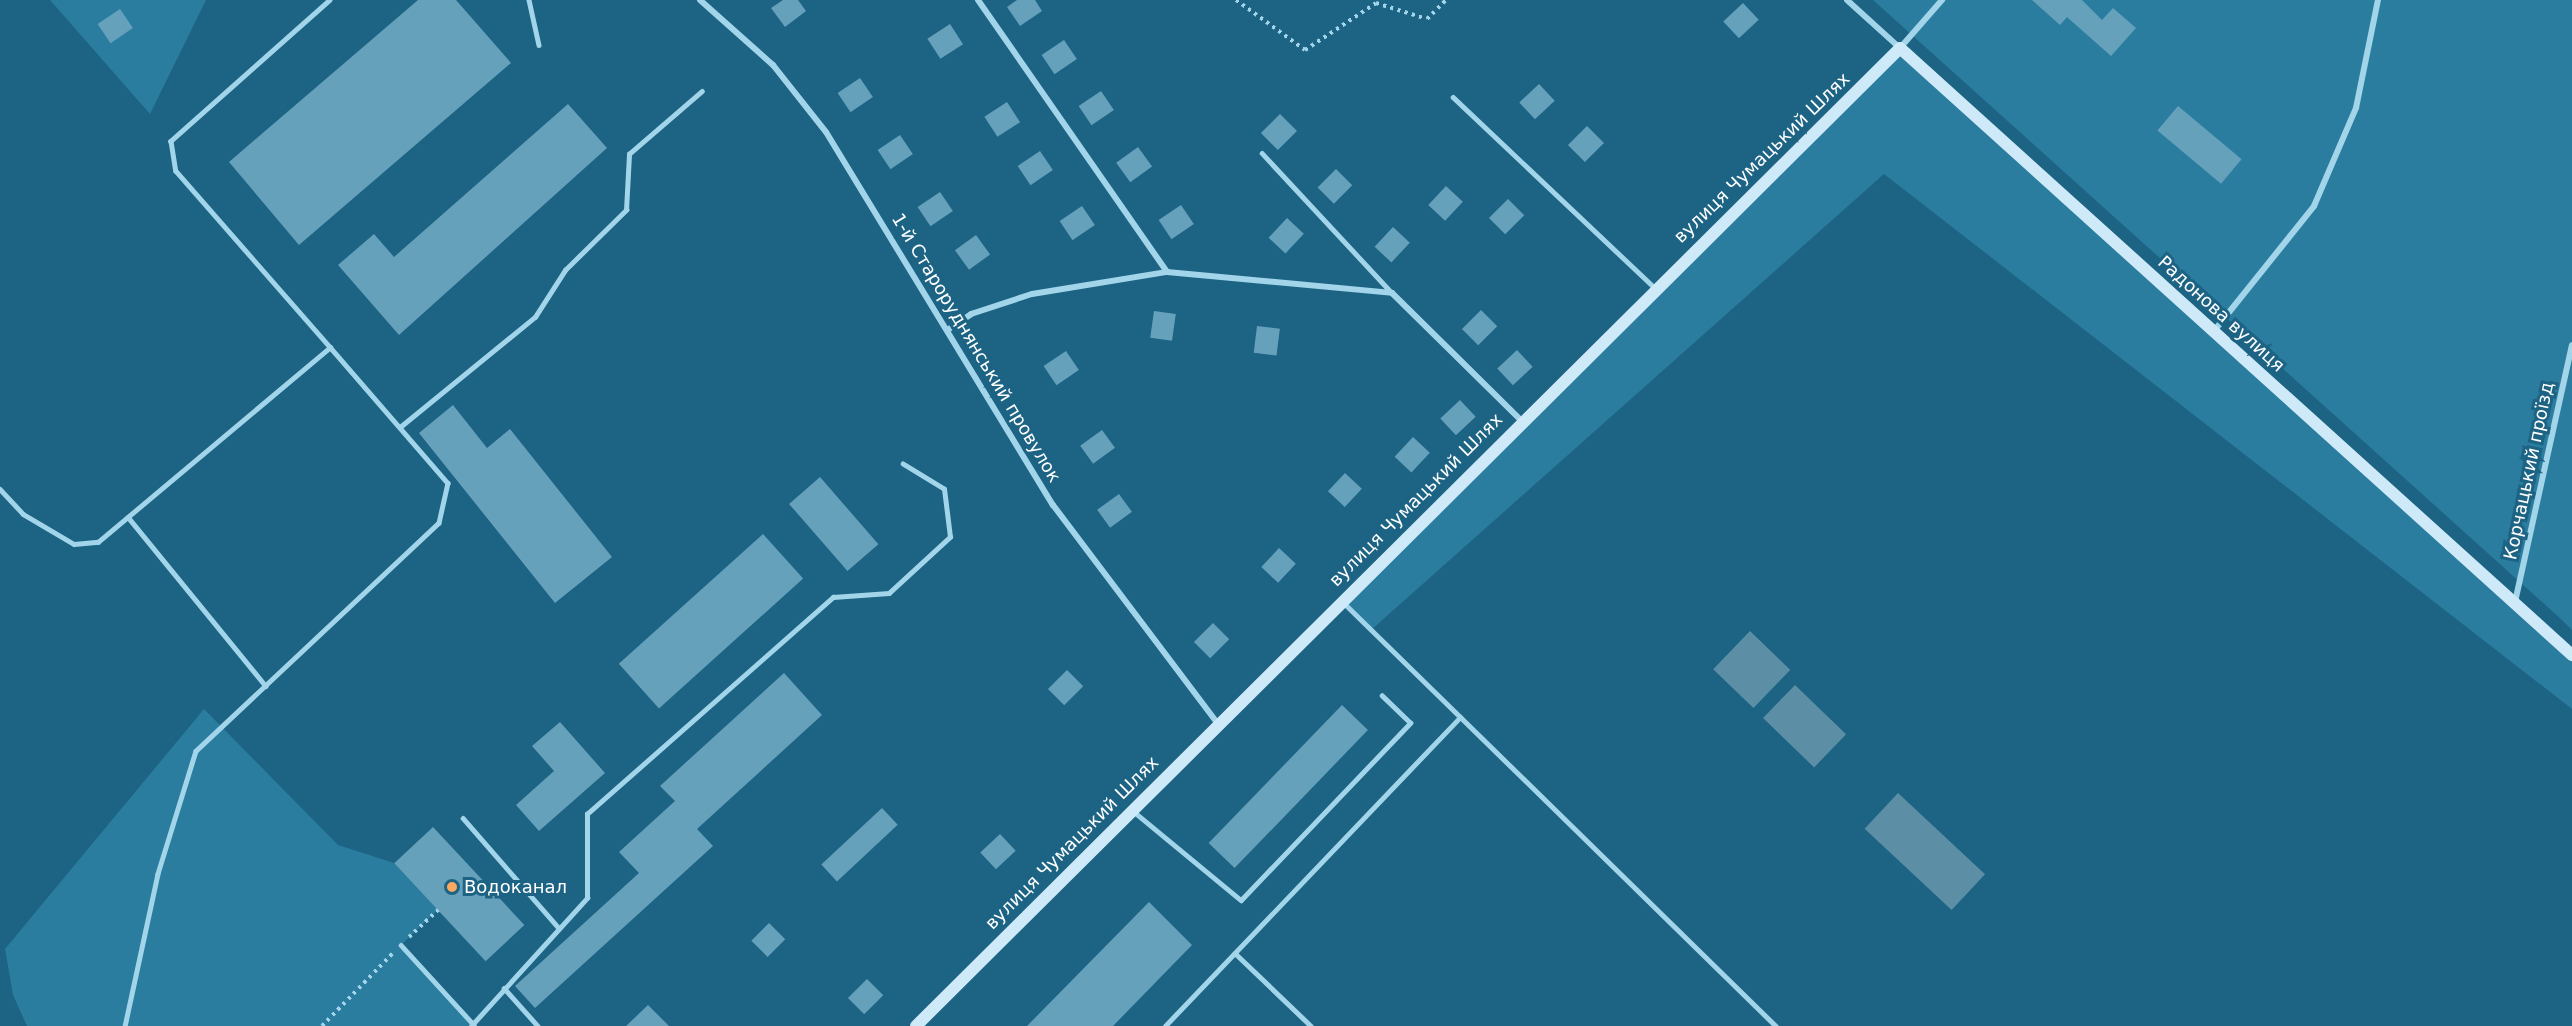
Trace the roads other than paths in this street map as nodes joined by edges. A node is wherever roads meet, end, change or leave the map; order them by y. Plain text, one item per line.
1 (330, 0) edge
2 (529, 0) edge
3 (699, 0) edge
4 (978, 0) edge
5 (1847, 0) edge
6 (1942, 0) edge
7 (2378, 0) edge
8 (539, 45) dead end
9 (1900, 48) junction
10 (702, 91) dead end
11 (1453, 97) dead end
12 (1262, 153) dead end
13 (1167, 273) junction
14 (1655, 288) junction
15 (1392, 293) junction
16 (949, 329) junction
17 (2214, 331) junction
18 (2572, 345) edge
19 (330, 347) junction
20 (1521, 420) junction
21 (400, 428) junction
22 (903, 464) dead end
23 (0, 489) edge
24 (128, 517) junction
25 (1341, 601) junction
26 (2515, 603) junction
27 (2572, 655) edge
28 (266, 686) junction
29 (1382, 696) dead end
30 (1460, 717) junction
31 (1217, 723) junction
32 (1131, 810) junction
33 (463, 818) dead end
34 (559, 928) junction
35 (401, 945) road end
36 (1235, 953) junction
37 (504, 988) junction
38 (473, 1025) edge
39 (125, 1026) edge
40 (538, 1026) edge
41 (916, 1026) edge
42 (1165, 1026) edge
43 (1311, 1026) edge
44 (1776, 1026) edge

1 - 19 lane
2 - 8 lane
3 - 16 street, 1-й Староруднянський провулок
4 - 13 street
5 - 9 street, Радонова вулиця
6 - 9 street, вулиця Чумацький Шлях
7 - 17 street
9 - 14 street, вулиця Чумацький Шлях
9 - 17 street, Радонова вулиця
10 - 21 lane
11 - 14 lane
12 - 15 lane
13 - 15 street
13 - 16 street
14 - 20 street, вулиця Чумацький Шлях
15 - 20 street
16 - 31 street, 1-й Староруднянський провулок
17 - 26 street, Радонова вулиця
18 - 26 street, Корчацький проїзд
19 - 21 lane
19 - 24 lane
20 - 25 street, вулиця Чумацький Шлях
21 - 28 lane
22 - 34 lane
23 - 24 lane
24 - 28 lane
25 - 30 lane
25 - 31 street, вулиця Чумацький Шлях
26 - 27 street, Радонова вулиця
28 - 39 lane
29 - 32 lane
30 - 36 lane
30 - 44 lane
31 - 32 street, вулиця Чумацький Шлях
32 - 41 street, вулиця Чумацький Шлях
33 - 34 lane
34 - 37 lane
35 - 38 lane
36 - 42 lane
36 - 43 lane
37 - 38 lane
37 - 40 lane

